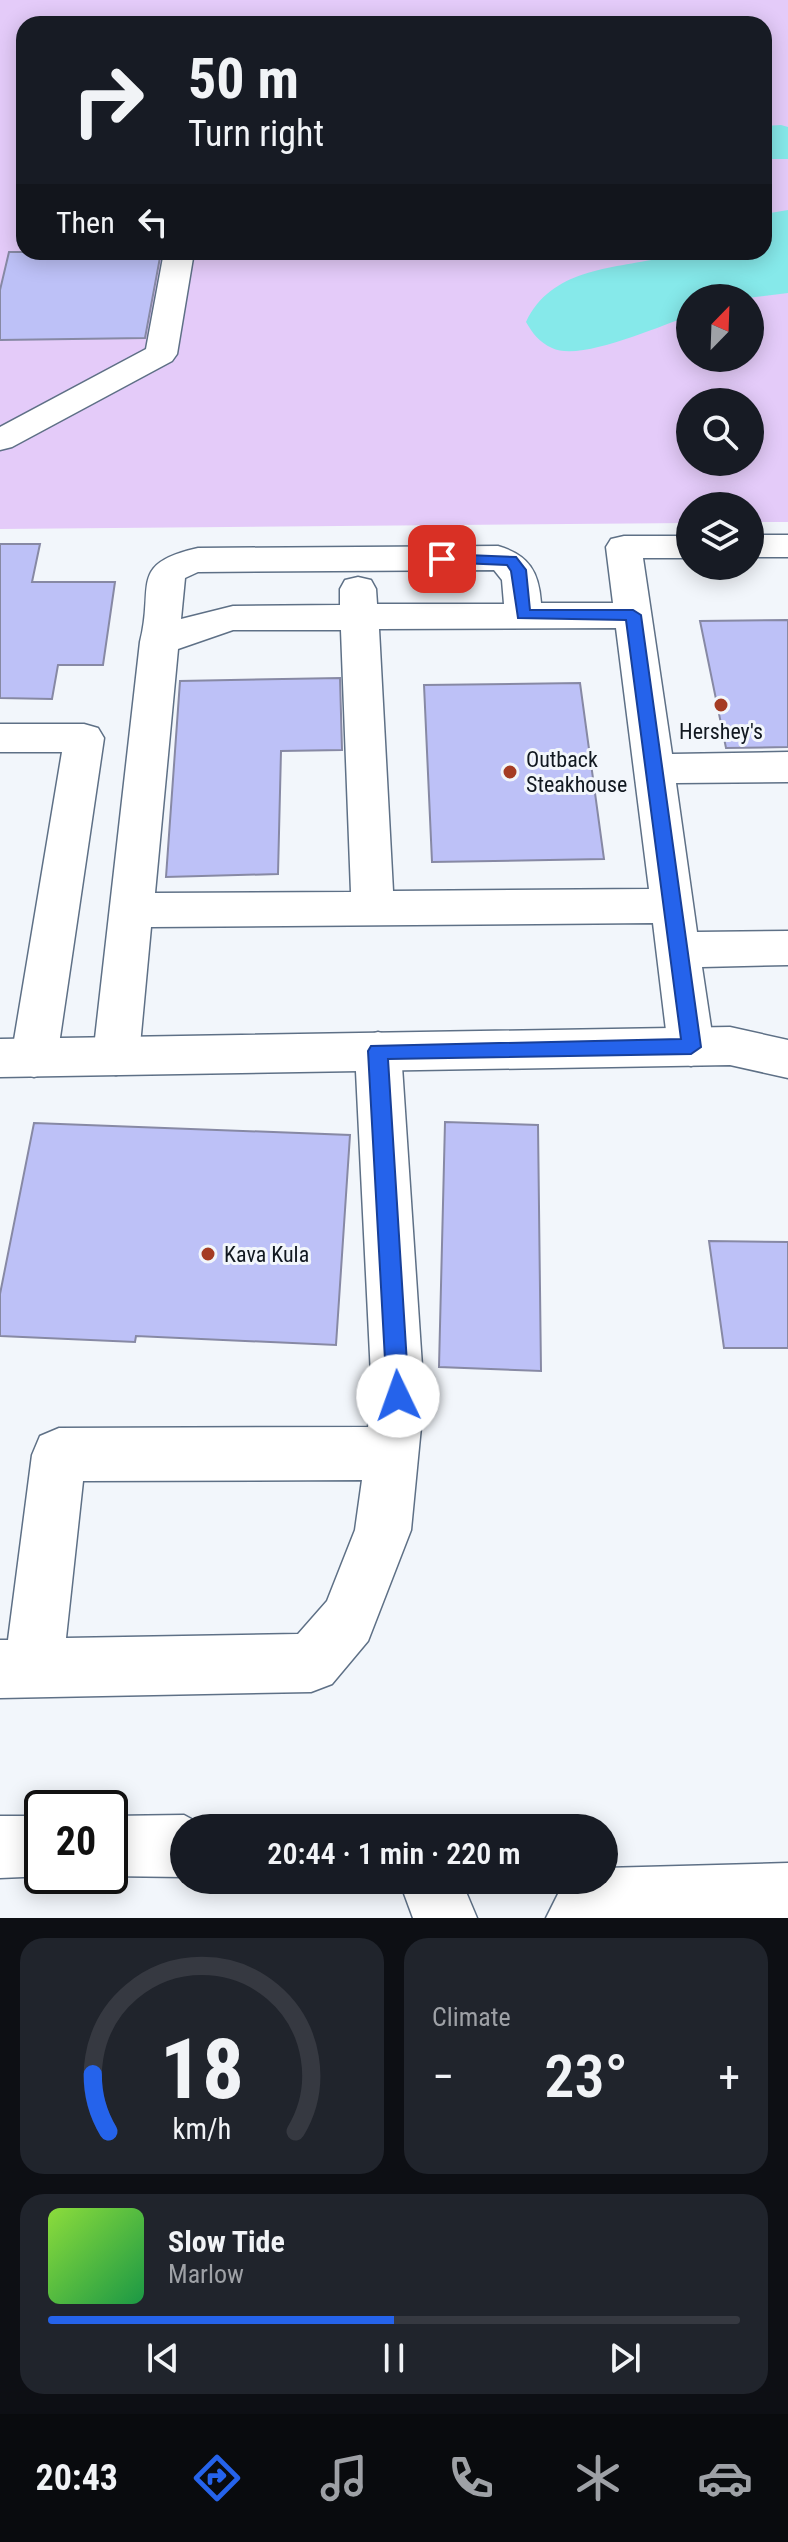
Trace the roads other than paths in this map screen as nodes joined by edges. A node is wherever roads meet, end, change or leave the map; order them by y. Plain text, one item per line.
1 (178, 260) edge
2 (0, 440) edge
3 (764, 546) edge
4 (788, 546) edge
5 (676, 547) edge
6 (357, 560) junction
7 (523, 615) junction
8 (633, 615) junction
9 (358, 616) junction
10 (159, 642) junction
11 (0, 738) edge
12 (788, 767) edge
13 (654, 769) junction
14 (671, 906) junction
15 (134, 910) junction
16 (373, 910) junction
17 (788, 948) edge
18 (679, 950) junction
19 (788, 1031) edge
20 (711, 1046) junction
21 (378, 1051) junction
22 (116, 1056) junction
23 (17, 1058) edge
24 (788, 1059) edge
25 (392, 1453) junction
26 (17, 1669) edge
27 (170, 1846) edge
28 (0, 1847) edge
29 (24, 1847) edge
30 (128, 1847) edge
31 (436, 1894) edge
32 (788, 1895) edge
33 (445, 1918) edge
34 (578, 1918) edge

1 - 2 main road
3 - 4 main road
5 - 8 main road
6 - 7 main road
6 - 9 main road
6 - 10 main road
7 - 8 main road
7 - 9 main road
8 - 13 main road
9 - 10 main road
9 - 16 main road
10 - 15 main road
11 - 23 main road
12 - 13 main road
13 - 14 main road
14 - 16 main road
14 - 18 main road
15 - 16 main road
15 - 22 main road
17 - 18 main road
18 - 20 main road
19 - 20 main road
20 - 21 main road
20 - 24 main road
21 - 22 main road
21 - 25 main road
22 - 23 main road
25 - 26 main road
25 - 26 main road
27 - 30 main road
28 - 29 main road
31 - 33 main road
32 - 34 main road

